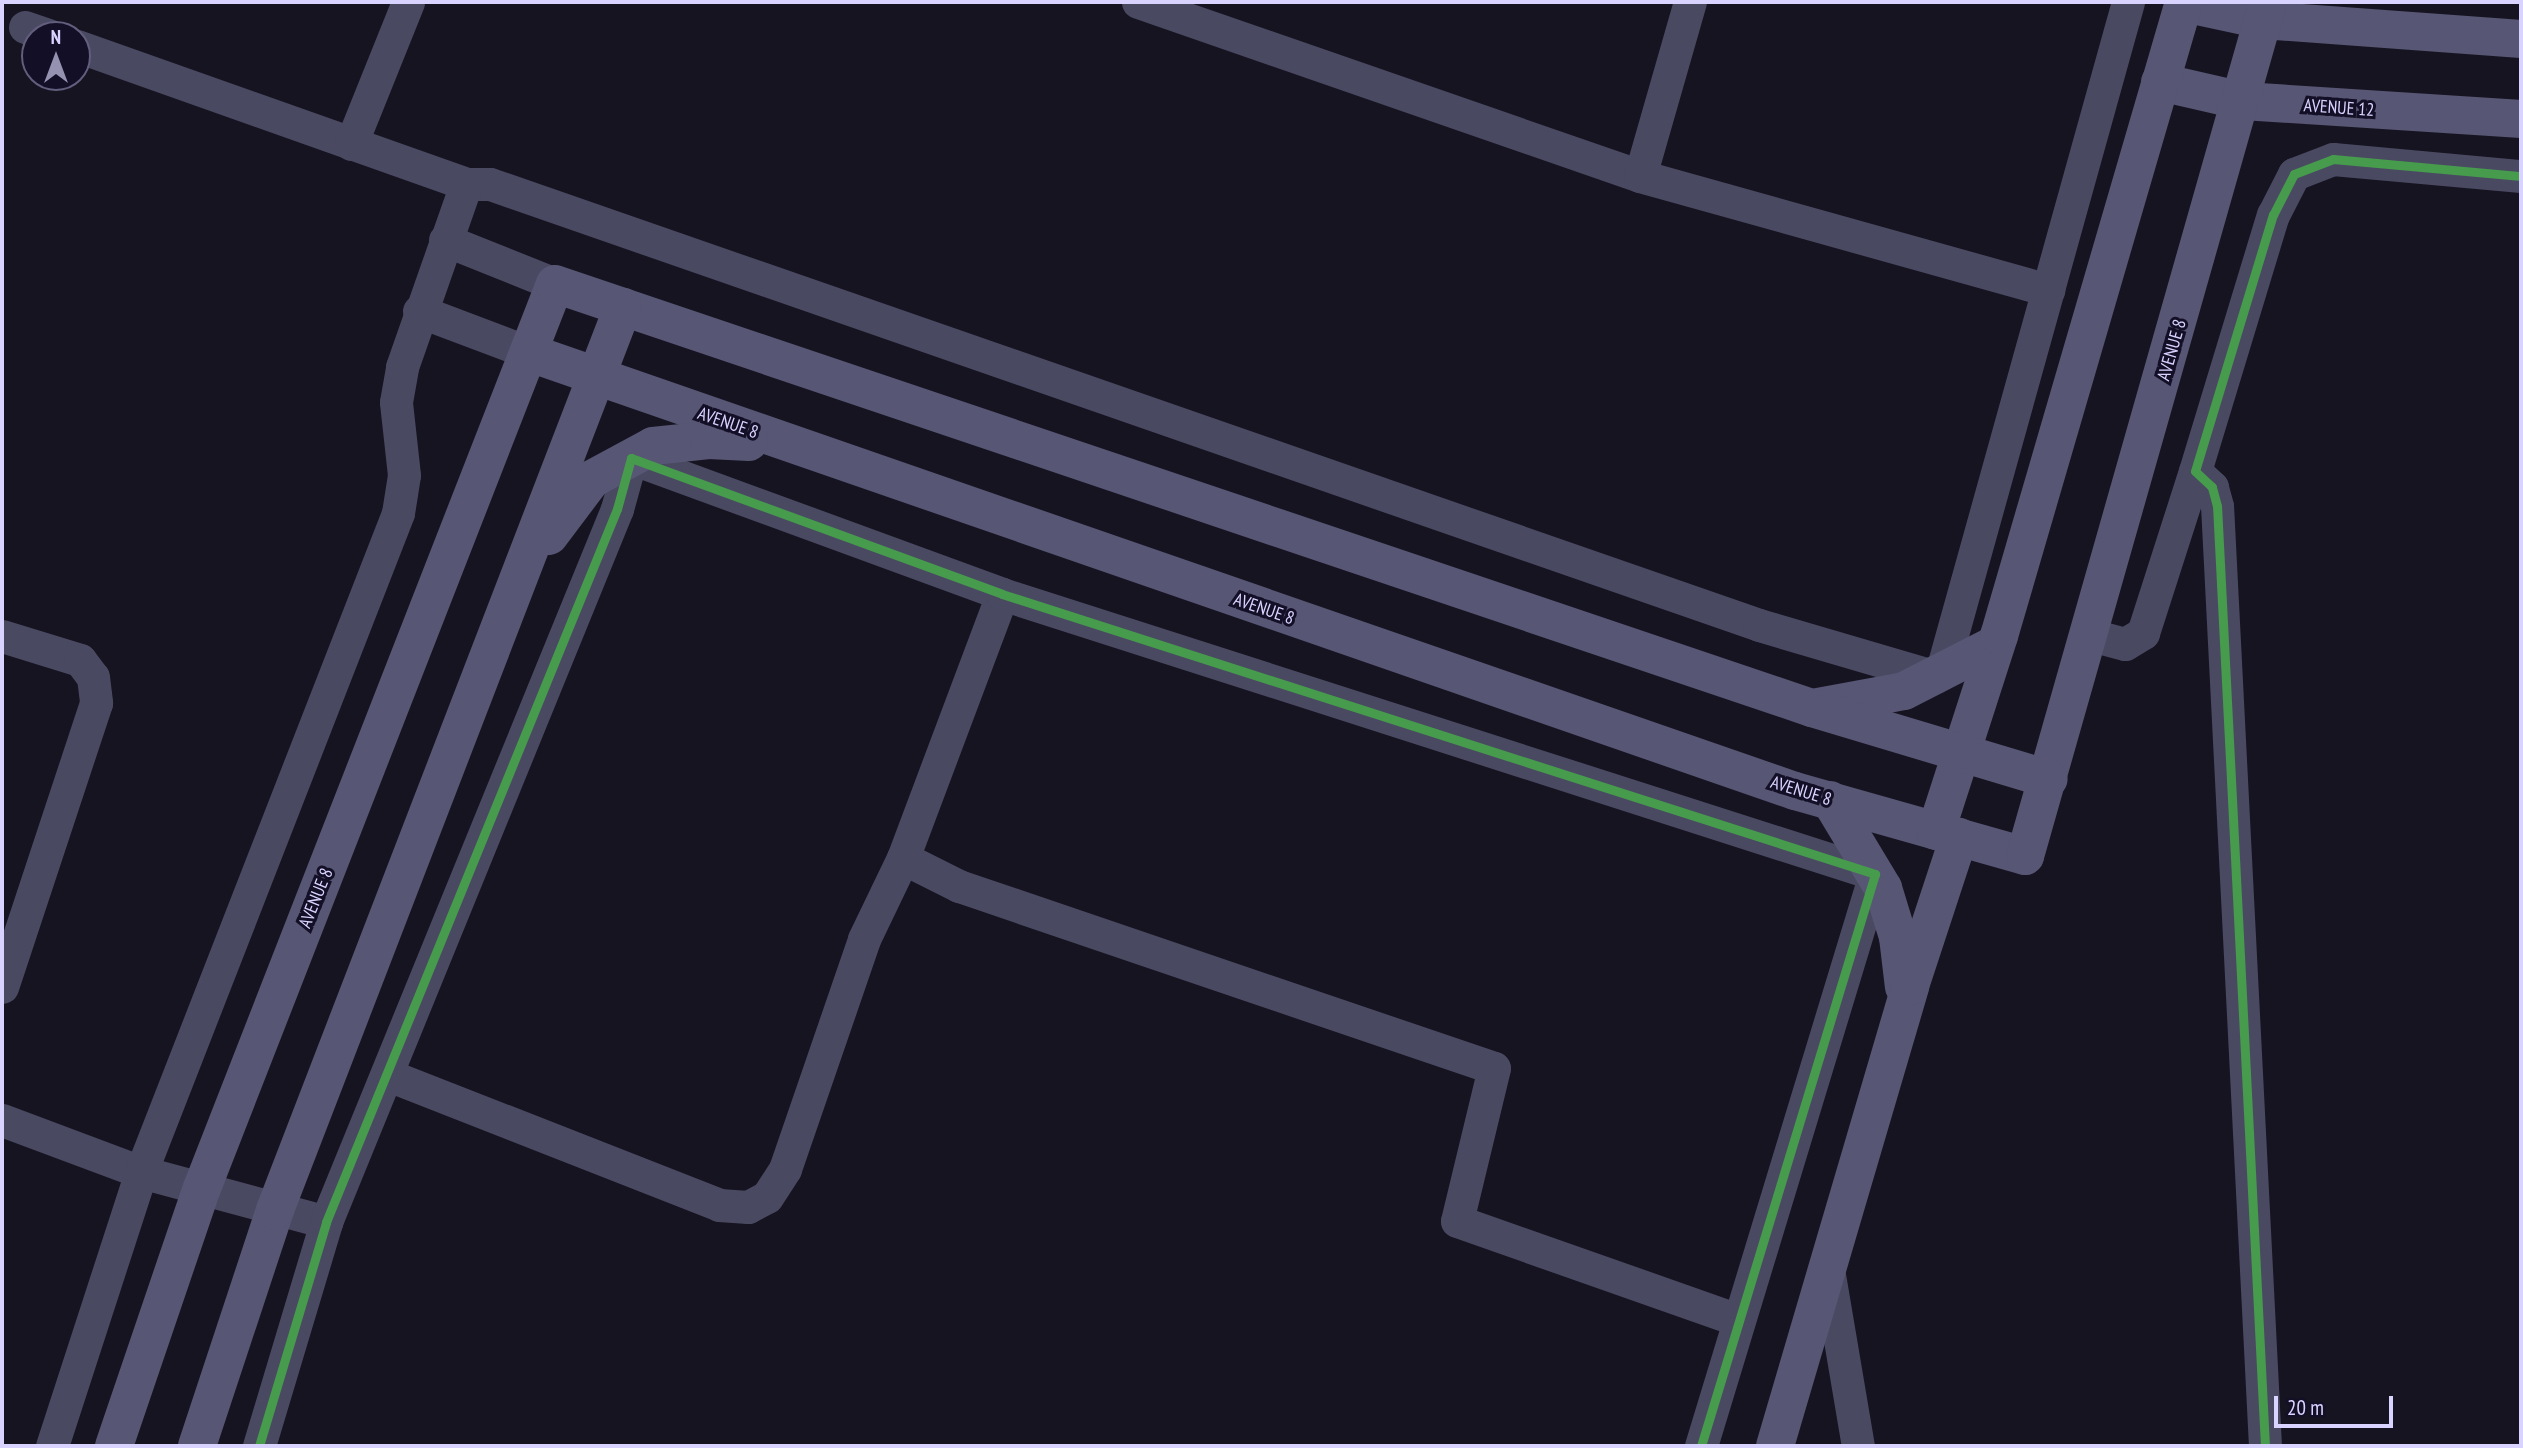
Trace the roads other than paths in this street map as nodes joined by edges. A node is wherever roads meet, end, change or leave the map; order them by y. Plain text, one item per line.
1 (408, 2) edge
2 (1138, 2) edge
3 (1690, 2) edge
4 (2128, 2) edge
5 (2184, 3) edge
6 (2265, 11) edge
7 (2521, 38) edge
8 (91, 51) edge
9 (2160, 82) junction
10 (2243, 101) junction
11 (2521, 119) edge
12 (351, 144) junction
13 (1640, 176) junction
14 (2521, 176) edge
15 (466, 184) junction
16 (446, 240) junction
17 (555, 284) junction
18 (2048, 290) junction
19 (623, 307) junction
20 (419, 311) junction
21 (530, 354) junction
22 (596, 377) junction
23 (789, 444) junction
24 (631, 458) junction
25 (2195, 471) junction
26 (1002, 594) junction
27 (511, 598) junction
28 (2091, 635) junction
29 (2, 636) edge
30 (1996, 644) junction
31 (1938, 675) junction
32 (1812, 708) junction
33 (1960, 754) junction
34 (2049, 779) junction
35 (1830, 800) junction
36 (1947, 834) junction
37 (903, 858) junction
38 (1875, 873) junction
39 (2, 987) edge
40 (1906, 999) junction
41 (388, 1075) junction
42 (2, 1120) edge
43 (141, 1172) junction
44 (202, 1188) junction
45 (275, 1210) junction
46 (326, 1222) junction
47 (1827, 1263) junction
48 (1738, 1320) junction
49 (52, 1446) edge
50 (114, 1446) edge
51 (197, 1446) edge
52 (259, 1446) edge
53 (1702, 1446) edge
54 (1775, 1446) edge
55 (1858, 1446) edge
56 (2265, 1446) edge

1 - 12 street
2 - 13 street
3 - 13 street
4 - 18 street
5 - 6 main road
5 - 9 main road
6 - 7 main road
6 - 10 main road, AVENUE 8
8 - 12 street
9 - 10 main road, AVENUE 12
9 - 30 main road
10 - 11 main road, AVENUE 12
10 - 28 main road, AVENUE 8
12 - 15 street
13 - 18 street
14 - 25 street
15 - 16 street
15 - 31 street
16 - 17 street
16 - 20 street
17 - 19 main road
17 - 21 main road, AVENUE 8
18 - 31 street
19 - 22 main road
19 - 32 main road
20 - 21 street
20 - 43 street
21 - 22 main road, AVENUE 8
21 - 44 main road, AVENUE 8
22 - 23 main road, AVENUE 8
22 - 27 main road
23 - 24 main road
23 - 35 main road, AVENUE 8
24 - 26 street
24 - 27 main road
24 - 41 street
25 - 28 street
25 - 56 street
26 - 37 street
26 - 38 street
27 - 45 main road
28 - 34 main road, AVENUE 8
29 - 39 street
30 - 31 main road
30 - 33 main road
31 - 32 main road
32 - 33 main road
33 - 34 main road
33 - 36 main road
34 - 36 main road, AVENUE 8
35 - 36 main road, AVENUE 8
35 - 38 main road
36 - 40 main road
37 - 41 street
37 - 48 street
38 - 40 main road
38 - 48 street
40 - 47 main road
41 - 46 street
42 - 43 street
43 - 44 street
43 - 49 street
44 - 45 street
44 - 50 main road, AVENUE 8
45 - 46 street
45 - 51 main road
46 - 52 street
47 - 54 main road
47 - 55 street
48 - 53 street

